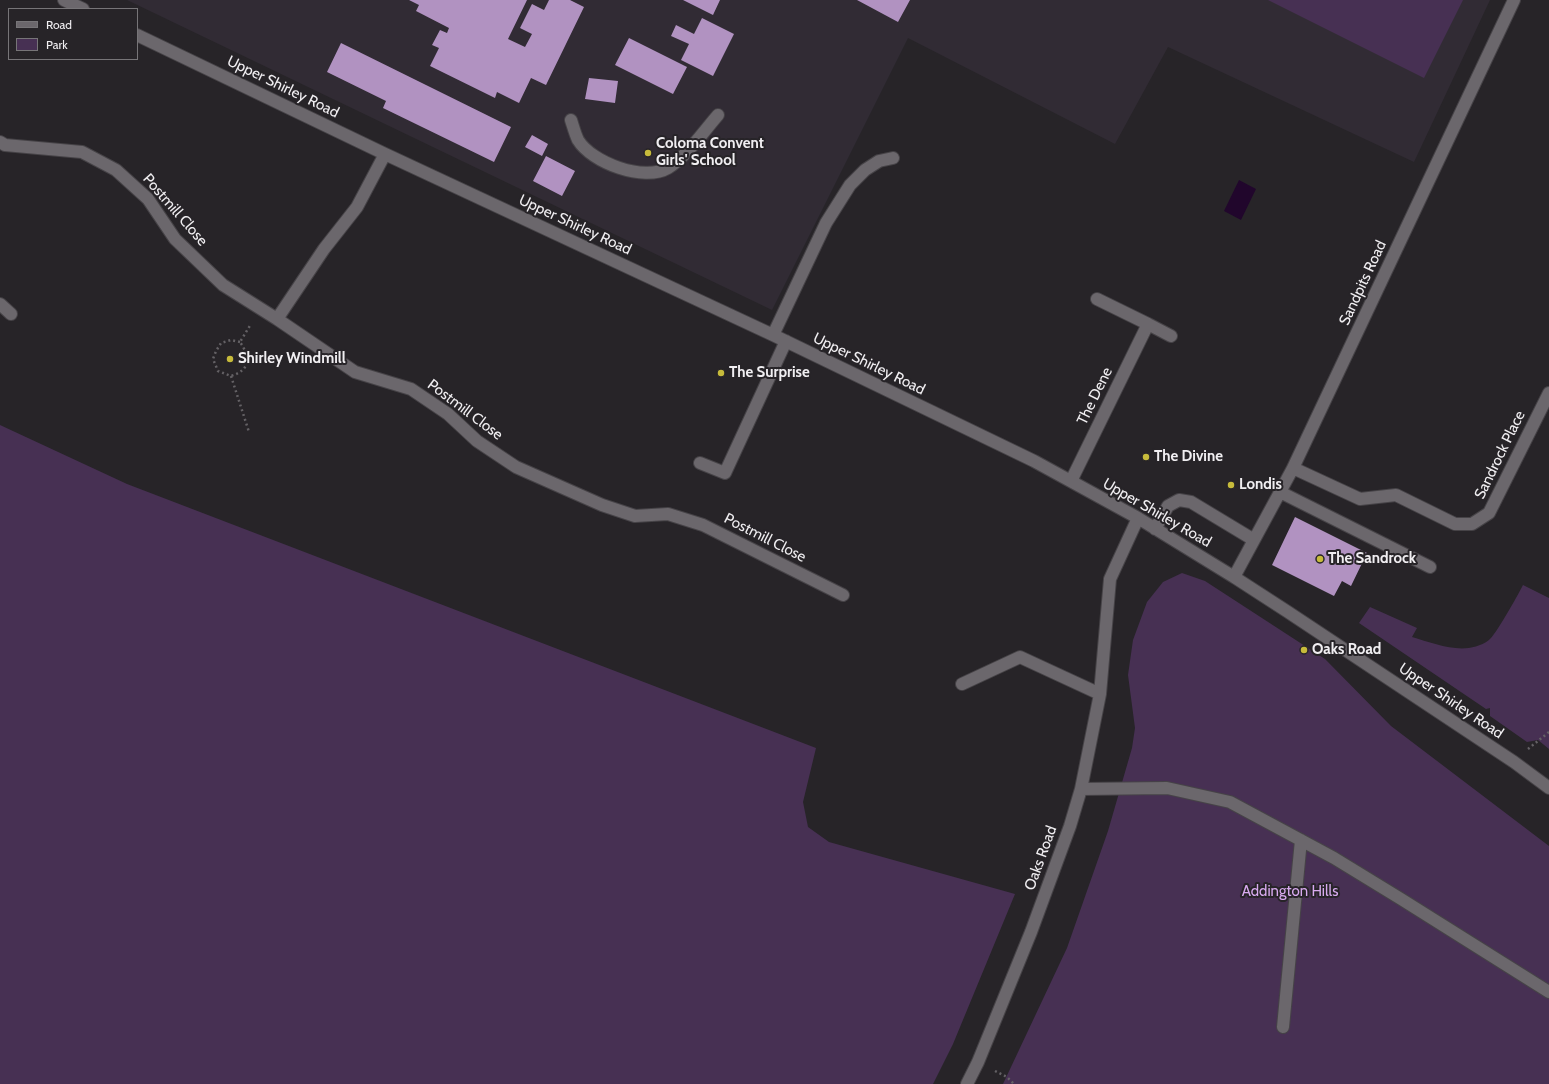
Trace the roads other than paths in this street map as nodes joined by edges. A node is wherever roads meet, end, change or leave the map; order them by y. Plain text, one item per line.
1 (64, 0) edge
2 (1514, 0) edge
3 (80, 8) edge
4 (138, 35) edge
5 (718, 114) dead end
6 (571, 120) dead end
7 (0, 142) edge
8 (385, 154) junction
9 (893, 158) dead end
10 (1097, 299) dead end
11 (0, 304) edge
12 (11, 314) dead end
13 (277, 319) junction
14 (1148, 324) junction
15 (773, 335) junction
16 (1171, 336) dead end
17 (786, 342) junction
18 (1549, 393) edge
19 (700, 463) dead end
20 (1293, 468) junction
21 (1071, 481) junction
22 (1280, 492) junction
23 (1138, 518) junction
24 (1155, 529) junction
25 (1254, 540) junction
26 (1430, 567) dead end
27 (1234, 577) junction
28 (843, 595) dead end
29 (962, 684) dead end
30 (1100, 694) junction
31 (1549, 788) edge
32 (1081, 789) junction
33 (1301, 840) junction
34 (1549, 992) edge
35 (1283, 1027) dead end
36 (967, 1084) edge

1 - 3 street
2 - 20 street, Sandpits Road
4 - 8 street, Upper Shirley Road
5 - 6 street
7 - 13 street, Postmill Close
8 - 13 street
8 - 15 street, Upper Shirley Road
9 - 15 street
10 - 14 street
11 - 12 street
13 - 28 street, Postmill Close
14 - 16 street
14 - 21 street, The Dene
15 - 17 street, Upper Shirley Road
17 - 19 street
17 - 21 street, Upper Shirley Road
18 - 20 street, Sandrock Place
20 - 22 street, Sandpits Road
21 - 23 street, Upper Shirley Road
22 - 25 street, Sandpits Road
22 - 26 street
23 - 24 street, Upper Shirley Road
23 - 30 street, Oaks Road
24 - 25 street
24 - 27 street, Upper Shirley Road
25 - 27 street, Sandpits Road
27 - 31 street, Upper Shirley Road
29 - 30 street
30 - 32 street, Oaks Road
32 - 33 street
32 - 36 street, Oaks Road
33 - 34 street
33 - 35 street

